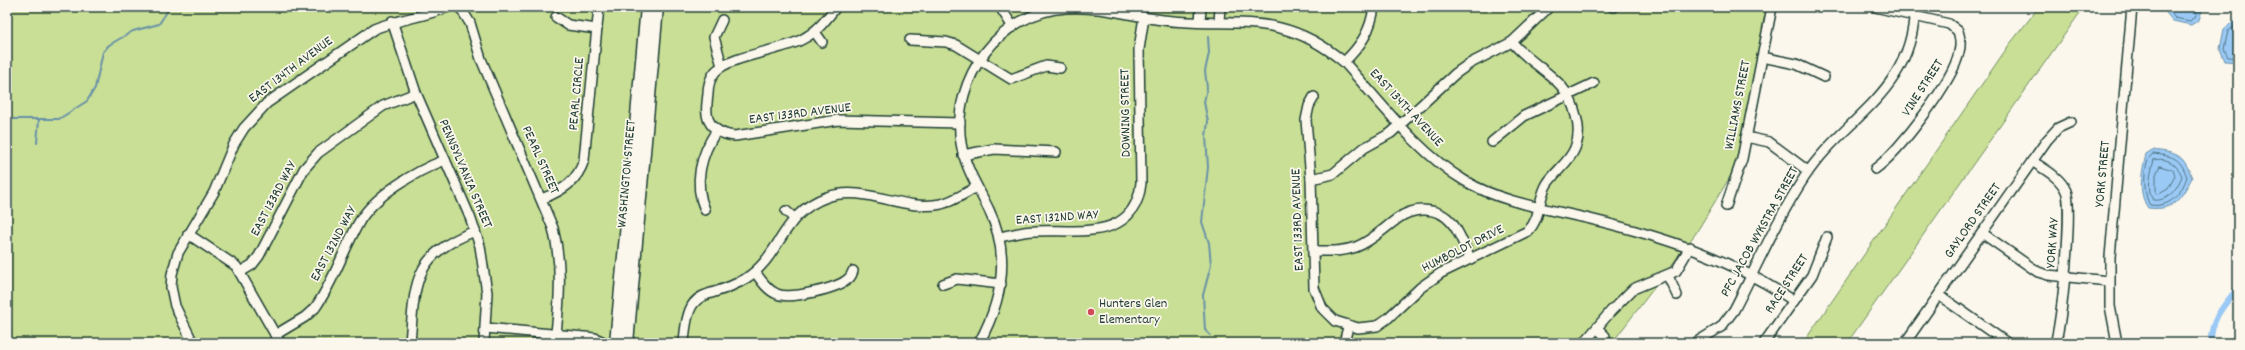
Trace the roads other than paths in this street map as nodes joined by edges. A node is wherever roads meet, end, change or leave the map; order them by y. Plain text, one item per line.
1 (448, 7) edge
2 (460, 7) edge
3 (599, 7) edge
4 (647, 7) edge
5 (657, 7) edge
6 (836, 7) edge
7 (1000, 7) edge
8 (1201, 7) edge
9 (1220, 7) edge
10 (1374, 7) edge
11 (1549, 7) edge
12 (1772, 7) edge
13 (1875, 7) edge
14 (2132, 7) edge
15 (1915, 11) edge
16 (556, 17) dead end
17 (1144, 17) junction
18 (722, 20) dead end
19 (392, 21) junction
20 (1200, 22) junction
21 (1220, 22) junction
22 (1012, 27) junction
23 (597, 29) junction
24 (815, 32) junction
25 (910, 40) dead end
26 (822, 42) dead end
27 (1512, 42) junction
28 (1762, 57) junction
29 (980, 59) junction
30 (1344, 62) junction
31 (722, 66) junction
32 (1060, 68) dead end
33 (1824, 76) dead end
34 (1594, 83) dead end
35 (416, 93) junction
36 (1568, 94) junction
37 (1314, 97) dead end
38 (2071, 122) dead end
39 (960, 123) junction
40 (1400, 125) junction
41 (717, 130) junction
42 (1746, 136) junction
43 (1492, 142) dead end
44 (1056, 152) dead end
45 (963, 155) junction
46 (445, 160) junction
47 (2032, 161) junction
48 (1875, 169) dead end
49 (1808, 171) junction
50 (1311, 179) junction
51 (977, 187) junction
52 (542, 199) junction
53 (1539, 206) junction
54 (1726, 206) dead end
55 (1134, 208) joint
56 (705, 210) dead end
57 (786, 211) dead end
58 (794, 218) junction
59 (475, 231) junction
60 (1982, 233) junction
61 (188, 234) junction
62 (1827, 236) dead end
63 (999, 237) junction
64 (1690, 247) junction
65 (1313, 251) junction
66 (1470, 259) junction
67 (853, 271) dead end
68 (240, 272) junction
69 (755, 272) junction
70 (570, 275) dead end
71 (1752, 275) junction
72 (560, 276) junction
73 (1668, 276) junction
74 (2064, 277) junction
75 (2109, 281) junction
76 (943, 284) dead end
77 (1001, 284) junction
78 (1677, 295) dead end
79 (1939, 295) junction
80 (1794, 301) junction
81 (1348, 327) junction
82 (486, 328) junction
83 (1597, 328) junction
84 (556, 333) junction
85 (1605, 336) dead end
86 (595, 338) junction
87 (277, 339) edge
88 (622, 339) edge
89 (193, 343) edge
90 (410, 343) edge
91 (484, 343) edge
92 (606, 343) edge
93 (684, 343) edge
94 (979, 343) edge
95 (1344, 343) edge
96 (1584, 343) edge
97 (1695, 343) edge
98 (1764, 343) edge
99 (1905, 343) edge
100 (2007, 343) edge
101 (2056, 343) edge
102 (2117, 343) edge

1 - 19 street, EAST 134TH AVENUE
2 - 52 street, PEARL STREET
3 - 23 street, PEARL CIRCLE
4 - 88 main road, WASHINGTON STREET
5 - 88 main road, WASHINGTON STREET
6 - 24 street
7 - 22 street
8 - 20 street
9 - 21 street
10 - 30 street
11 - 27 street
12 - 28 street, WILLIAMS STREET
13 - 15 street, VINE STREET
14 - 75 street, YORK STREET
15 - 48 street, VINE STREET
15 - 49 street, PFC JACOB WYKSTRA STREET
16 - 23 street
17 - 20 street, EAST 134TH AVENUE
17 - 22 street, EAST 134TH AVENUE
17 - 55 street, DOWNING STREET
18 - 31 street
19 - 35 street, PENNSYLVANIA STREET
19 - 61 street, EAST 134TH AVENUE
20 - 21 street, EAST 134TH AVENUE
21 - 30 street, EAST 134TH AVENUE
22 - 29 street, EAST 134TH AVENUE
23 - 52 street, PEARL CIRCLE
24 - 26 street
24 - 31 street
25 - 29 street
27 - 36 street
27 - 40 street
28 - 33 street
28 - 42 street, WILLIAMS STREET
29 - 32 street
29 - 39 street, EAST 134TH AVENUE
30 - 40 street, EAST 134TH AVENUE
31 - 41 street
34 - 36 street
35 - 46 street, PENNSYLVANIA STREET
35 - 68 street, EAST 133RD WAY
36 - 43 street
36 - 53 street, HUMBOLDT DRIVE
37 - 50 street, EAST 133RD AVENUE
38 - 47 street, GAYLORD STREET
39 - 41 street, EAST 133RD AVENUE
39 - 45 street, EAST 134TH AVENUE
40 - 50 street
40 - 53 street, EAST 134TH AVENUE
41 - 56 street
42 - 49 street
42 - 54 street, WILLIAMS STREET
44 - 45 street
45 - 51 street, EAST 134TH AVENUE
46 - 59 street, PENNSYLVANIA STREET
46 - 87 street, EAST 132ND WAY
47 - 60 street, GAYLORD STREET
47 - 74 street, YORK WAY
49 - 71 street, PFC JACOB WYKSTRA STREET
50 - 65 street, EAST 133RD AVENUE
51 - 58 street
51 - 63 street, EAST 134TH AVENUE
52 - 72 street, PEARL STREET
53 - 64 street, EAST 134TH AVENUE
53 - 66 street, HUMBOLDT DRIVE
55 - 63 street, EAST 132ND WAY
57 - 58 street
58 - 69 street
59 - 82 street, PENNSYLVANIA STREET
59 - 90 street
60 - 74 street
60 - 79 street, GAYLORD STREET
61 - 68 street
61 - 89 street, EAST 134TH AVENUE
62 - 80 street, RACE STREET
63 - 77 street, EAST 134TH AVENUE
64 - 71 street, EAST 134TH AVENUE
64 - 73 street
65 - 66 street
65 - 81 street, EAST 133RD AVENUE
66 - 81 street, HUMBOLDT DRIVE
67 - 69 street
68 - 87 street
69 - 93 street
70 - 72 street
71 - 80 street, EAST 134TH AVENUE
71 - 97 street, PFC JACOB WYKSTRA STREET
72 - 84 street, PEARL STREET
73 - 78 street
73 - 83 street
74 - 75 street
74 - 101 street, YORK WAY
75 - 102 street, YORK STREET
76 - 77 street
77 - 94 street, EAST 134TH AVENUE
79 - 99 street, GAYLORD STREET
79 - 100 street
80 - 98 street, RACE STREET
81 - 95 street
82 - 84 street
82 - 91 street, PENNSYLVANIA STREET
83 - 85 street
83 - 96 street
84 - 86 street
86 - 88 street
86 - 92 street

